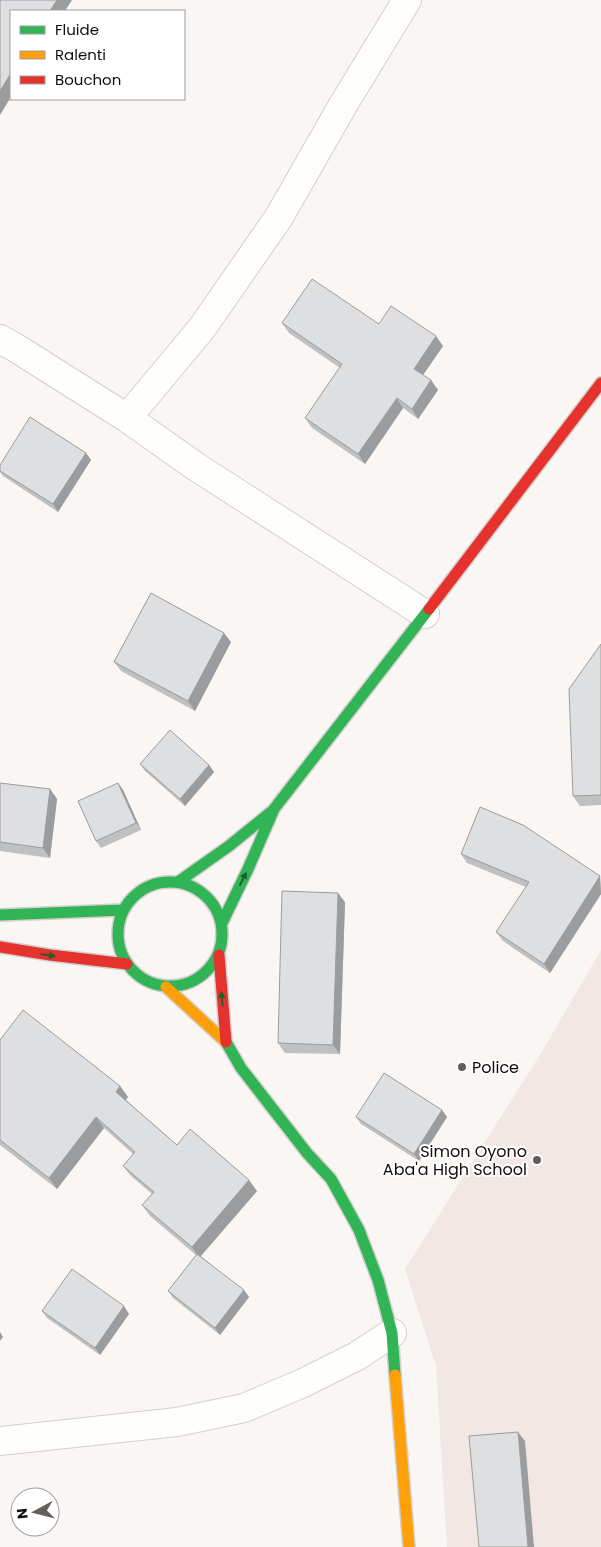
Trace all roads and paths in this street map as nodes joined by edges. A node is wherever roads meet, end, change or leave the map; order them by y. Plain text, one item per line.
1 (407, 0) edge
2 (0, 339) edge
3 (601, 383) edge
4 (127, 418) junction
5 (425, 614) junction
6 (274, 809) junction
7 (178, 882) junction
8 (123, 910) junction
9 (0, 915) edge
10 (222, 923) junction
11 (0, 947) edge
12 (219, 956) junction
13 (127, 964) junction
14 (166, 987) junction
15 (226, 1042) junction
16 (392, 1333) junction
17 (0, 1441) edge
18 (409, 1547) edge

1 - 4 street
2 - 4 street
3 - 5 main road
4 - 5 street
5 - 6 main road
6 - 7 main road
10 -> 6 main road
7 - 8 main road
7 - 10 main road
8 - 9 main road
8 - 13 main road
10 - 12 main road
11 -> 13 main road
12 - 14 main road
15 -> 12 main road
13 - 14 main road
14 - 15 main road
15 - 16 main road
16 - 17 street
16 - 18 main road

